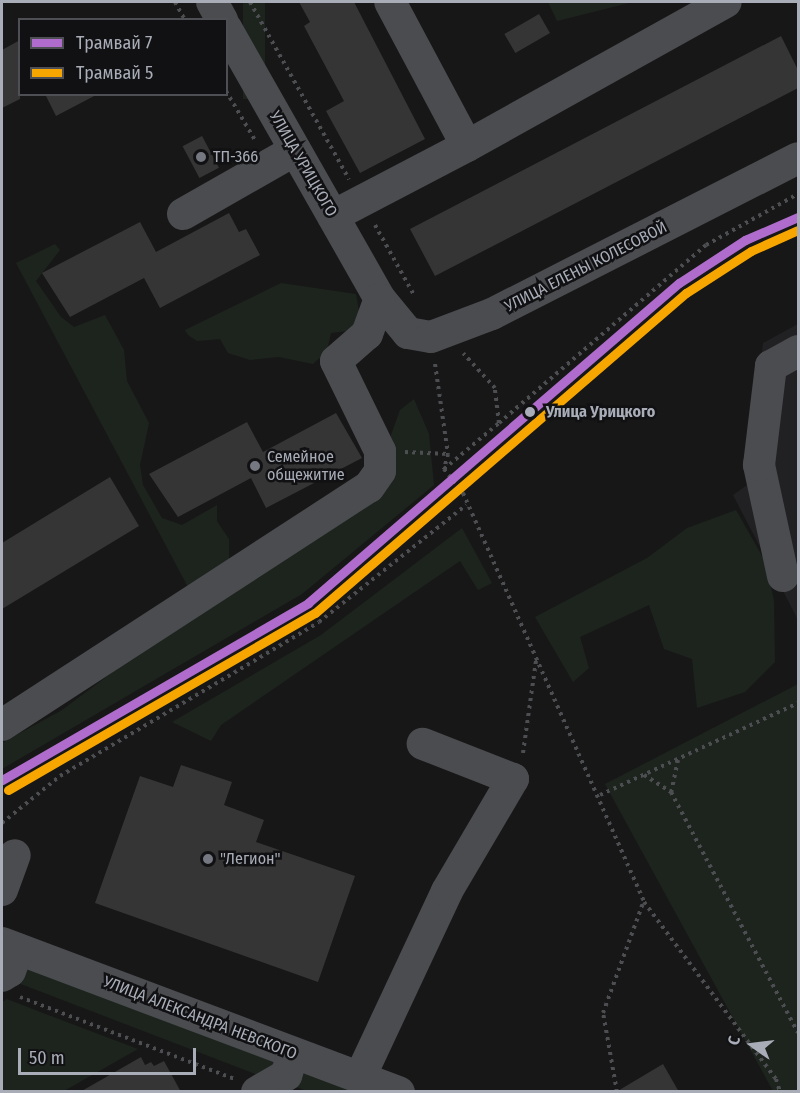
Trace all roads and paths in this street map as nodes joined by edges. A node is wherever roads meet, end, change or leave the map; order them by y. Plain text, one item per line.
1 (175, 2) edge
2 (212, 2) edge
3 (390, 2) edge
4 (726, 2) edge
5 (184, 18) edge
6 (221, 18) edge
7 (228, 33) edge
8 (228, 93) edge
9 (467, 146) junction
10 (282, 158) junction
11 (798, 158) edge
12 (798, 194) edge
13 (183, 214) dead end
14 (333, 216) junction
15 (380, 299) junction
16 (445, 334) junction
17 (798, 351) edge
18 (499, 423) junction
19 (380, 451) junction
20 (444, 469) junction
21 (466, 505) junction
22 (783, 576) dead end
23 (536, 657) junction
24 (798, 703) edge
25 (2, 725) edge
26 (423, 744) dead end
27 (678, 760) junction
28 (644, 775) junction
29 (513, 779) junction
30 (671, 792) junction
31 (600, 795) junction
32 (2, 823) edge
33 (15, 855) dead end
34 (2, 890) edge
35 (644, 902) junction
36 (10, 946) edge
37 (7, 985) edge
38 (798, 1034) edge
39 (294, 1053) junction
40 (360, 1077) junction
41 (259, 1091) edge
42 (399, 1092) edge
43 (617, 1092) edge
44 (780, 1092) edge

1 - 5 path
2 - 6 street
3 - 9 street
4 - 9 street
7 - 10 street, УЛИЦА УРИЦКОГО
8 - 10 path
9 - 14 street
10 - 13 street
10 - 14 street, УЛИЦА УРИЦКОГО
11 - 16 street, УЛИЦА ЕЛЕНЫ КОЛЕСОВОЙ
12 - 18 path
14 - 15 street, УЛИЦА УРИЦКОГО
15 - 16 street, УЛИЦА ЕЛЕНЫ КОЛЕСОВОЙ
15 - 19 street
16 - 18 path
17 - 22 street
18 - 20 path
19 - 20 path
19 - 25 street
20 - 21 path
21 - 23 path
21 - 32 path
23 - 29 path
23 - 31 path
24 - 27 path
26 - 29 street
27 - 28 path
27 - 30 path
28 - 30 path
28 - 31 path
29 - 40 street
30 - 38 path
31 - 35 path
33 - 34 street
35 - 43 path
35 - 44 path
36 - 37 street
36 - 39 street, УЛИЦА АЛЕКСАНДРА НЕВСКОГО
37 - 41 path
39 - 40 street, УЛИЦА АЛЕКСАНДРА НЕВСКОГО
39 - 41 street
40 - 42 street, УЛИЦА АЛЕКСАНДРА НЕВСКОГО

